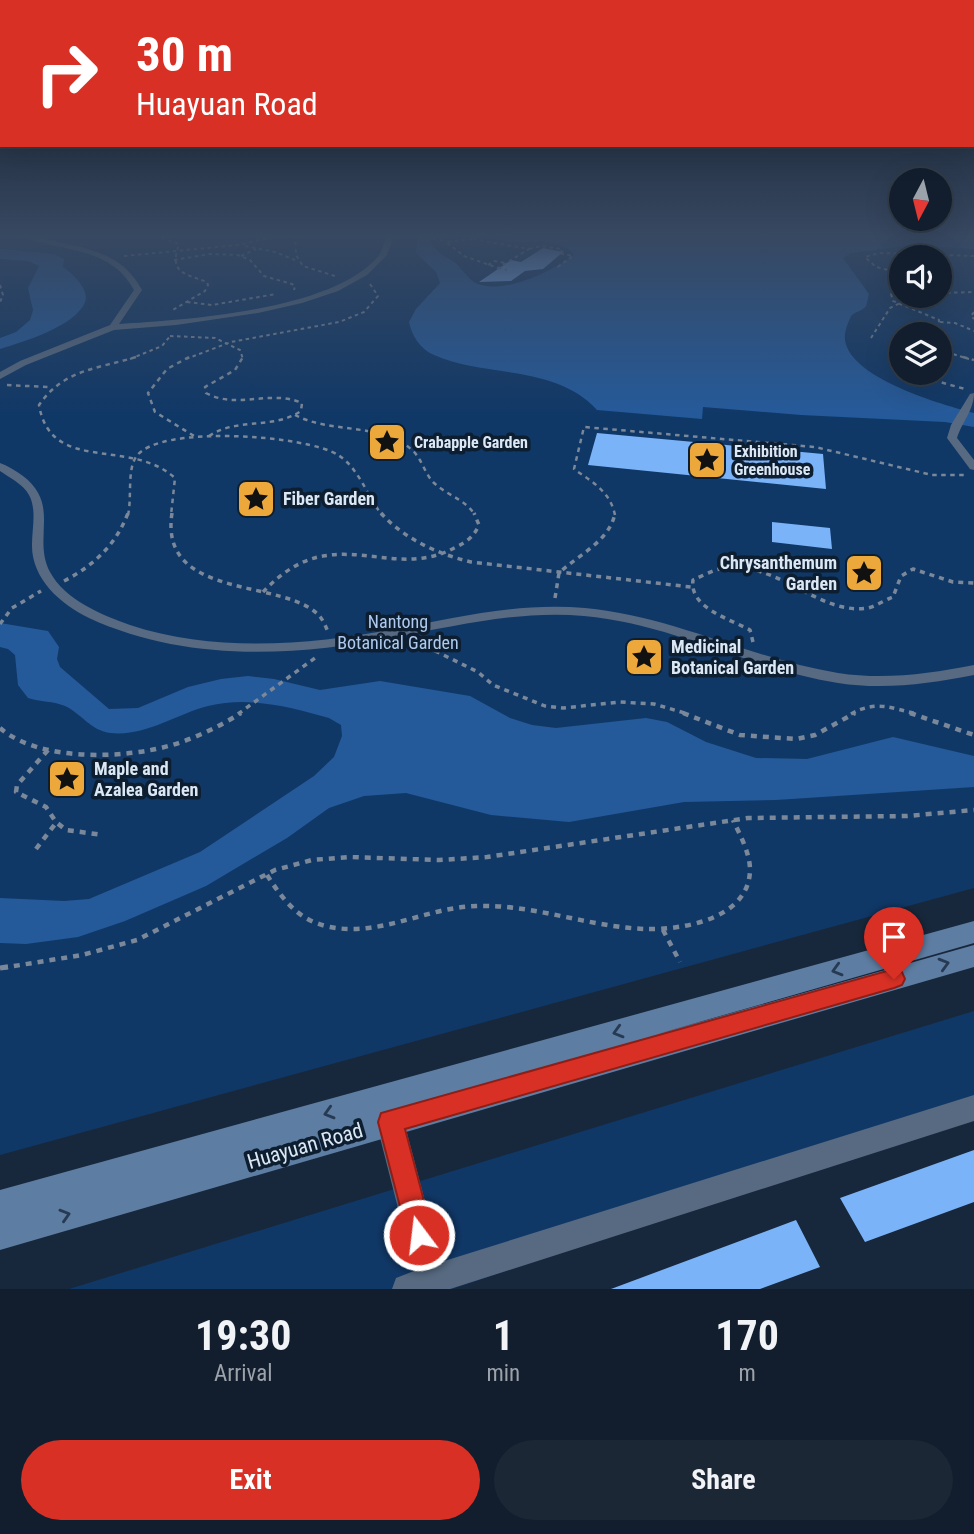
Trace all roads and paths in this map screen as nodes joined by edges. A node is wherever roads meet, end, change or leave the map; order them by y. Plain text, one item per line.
1 (135, 295) edge
2 (197, 295) edge
3 (271, 295) edge
4 (318, 295) edge
5 (377, 295) edge
6 (185, 301) junction
7 (890, 308) edge
8 (909, 308) edge
9 (974, 312) edge
10 (974, 319) edge
11 (940, 321) joint
12 (171, 322) junction
13 (113, 327) junction
14 (974, 331) edge
15 (170, 336) junction
16 (871, 338) dead end
17 (230, 343) junction
18 (952, 354) edge
19 (974, 360) edge
20 (0, 376) edge
21 (0, 385) edge
22 (945, 385) edge
23 (50, 387) junction
24 (974, 394) edge
25 (295, 415) junction
26 (194, 436) junction
27 (209, 436) junction
28 (135, 458) junction
29 (0, 466) edge
30 (972, 471) edge
31 (444, 553) junction
32 (559, 573) junction
33 (974, 583) edge
34 (54, 585) junction
35 (691, 587) junction
36 (263, 592) junction
37 (554, 611) junction
38 (0, 624) edge
39 (406, 631) junction
40 (328, 644) junction
41 (754, 655) junction
42 (974, 670) edge
43 (0, 728) edge
44 (974, 735) edge
45 (48, 750) junction
46 (974, 810) edge
47 (733, 820) junction
48 (57, 822) junction
49 (103, 835) dead end
50 (36, 849) dead end
51 (267, 874) junction
52 (663, 930) junction
53 (974, 932) edge
54 (974, 956) edge
55 (680, 962) dead end
56 (0, 968) edge
57 (974, 1108) edge
58 (386, 1110) junction
59 (0, 1206) edge
60 (0, 1234) edge
61 (419, 1285) edge

1 - 13 street
2 - 6 path
3 - 6 path
4 - 12 street
5 - 17 path
6 - 12 path
7 - 16 path
8 - 11 path
9 - 10 path
11 - 14 path
12 - 13 street
12 - 15 path
13 - 20 street
15 - 17 path
15 - 23 path
17 - 25 path
17 - 26 path
18 - 19 path
21 - 23 path
22 - 24 path
23 - 28 path
24 - 30 street
25 - 27 path
25 - 31 path
26 - 27 path
26 - 28 path
27 - 31 path
28 - 34 path
28 - 36 path
29 - 34 street
30 - 32 path
31 - 32 path
31 - 36 path
32 - 35 path
32 - 37 path
33 - 35 path
34 - 38 path
34 - 40 street
35 - 41 path
36 - 40 path
37 - 39 street
37 - 41 street
39 - 40 street
39 - 44 path
40 - 45 path
41 - 42 street
43 - 45 path
45 - 48 path
46 - 47 path
47 - 51 path
47 - 52 path
48 - 49 path
48 - 50 path
51 - 52 path
51 - 56 path
52 - 55 path
53 -> 58 main road, Huayuan Road
58 -> 54 main road, Huayuan Road
57 - 61 street
58 -> 59 main road, Huayuan Road
60 -> 58 main road, Huayuan Road
58 - 61 street

